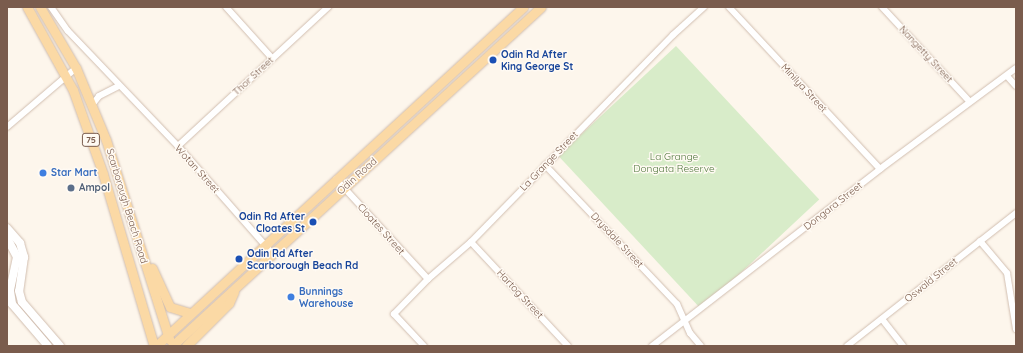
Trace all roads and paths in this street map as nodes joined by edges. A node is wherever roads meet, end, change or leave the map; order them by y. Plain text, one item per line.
1 (27, 7) edge
2 (40, 7) edge
3 (51, 7) edge
4 (226, 7) edge
5 (328, 7) edge
6 (523, 7) edge
7 (541, 7) edge
8 (704, 7) edge
9 (729, 7) edge
10 (882, 7) edge
11 (272, 58) junction
12 (76, 68) junction
13 (1016, 68) edge
14 (66, 75) junction
15 (1006, 76) junction
16 (119, 86) junction
17 (1016, 86) edge
18 (970, 102) junction
19 (92, 105) junction
20 (7, 127) edge
21 (178, 146) junction
22 (546, 165) junction
23 (880, 169) junction
24 (336, 179) junction
25 (344, 188) junction
26 (1016, 213) edge
27 (130, 215) junction
28 (7, 228) edge
29 (7, 238) edge
30 (980, 241) junction
31 (472, 242) junction
32 (264, 244) junction
33 (273, 254) junction
34 (428, 279) junction
35 (235, 289) junction
36 (190, 313) junction
37 (684, 319) junction
38 (882, 319) junction
39 (1016, 329) edge
40 (167, 335) junction
41 (48, 346) edge
42 (60, 346) edge
43 (155, 346) edge
44 (172, 346) edge
45 (186, 346) edge
46 (424, 346) edge
47 (568, 346) edge
48 (652, 346) edge
49 (701, 346) edge
50 (847, 346) edge
51 (903, 346) edge

1 - 14 main road, Scarborough Beach Road / 75
2 - 12 main road, Scarborough Beach Road / 75
3 - 16 street, Wotan Street
4 - 11 street
5 - 11 street, Thor Street
6 - 24 main road, Odin Road
7 - 25 main road, Odin Road
8 - 22 street, La Grange Street
9 - 23 street, Minilya Street
10 - 18 street, Nangetty Street
11 - 21 street, Thor Street
12 - 14 street
12 - 19 main road, Scarborough Beach Road / 75
13 - 15 street, Dongara Street
14 - 20 street
14 - 43 main road, Scarborough Beach Road / 75
15 - 17 street
15 - 18 street, Dongara Street
16 - 19 street
16 - 21 street, Wotan Street
18 - 23 street, Dongara Street
19 - 27 main road, Scarborough Beach Road / 75
21 - 32 street, Wotan Street
22 - 31 street, La Grange Street
22 - 37 street, Drysdale Street
23 - 37 street, Dongara Street
24 - 25 street, Cloates Street
24 - 32 main road, Odin Road
25 - 33 main road, Odin Road
25 - 34 street, Cloates Street
26 - 30 street, Oswald Street
27 - 36 main road
27 - 40 main road, Scarborough Beach Road / 75
28 - 42 main road
29 - 41 main road
30 - 38 street, Oswald Street
30 - 39 street
31 - 34 street, La Grange Street
31 - 47 street, Hartog Street
32 - 33 street, Wotan Street
32 - 36 main road, Odin Road
33 - 35 main road, Odin Road
34 - 46 street, La Grange Street
35 - 44 main road, Odin Road
35 - 45 main road
36 - 40 main road, Odin Road
37 - 48 street, Dongara Street
37 - 49 street, Drysdale Street
38 - 50 street, Oswald Street
38 - 51 street
40 - 43 main road, Odin Road
40 - 44 main road, Scarborough Beach Road / 75

